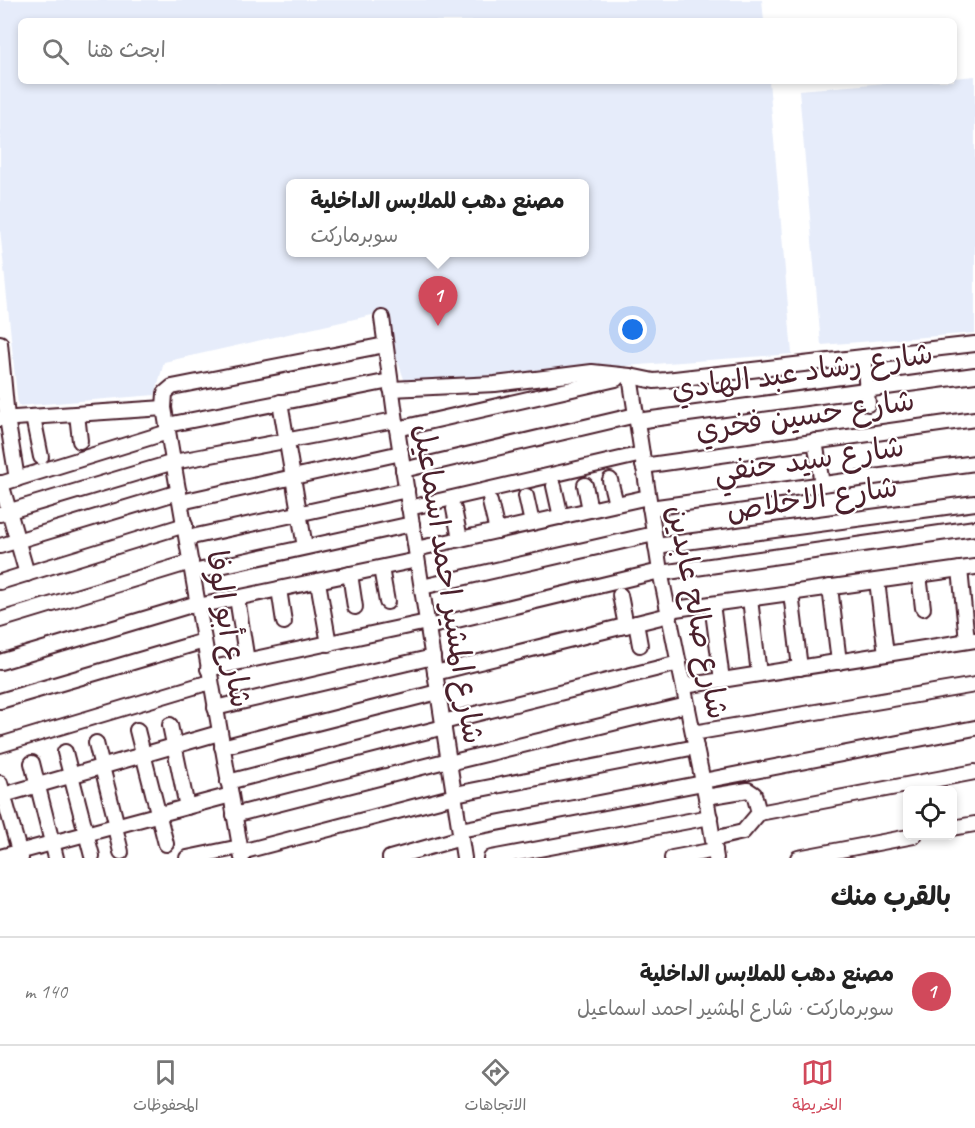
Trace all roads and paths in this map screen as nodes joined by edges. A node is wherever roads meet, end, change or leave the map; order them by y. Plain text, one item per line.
1 (382, 318) dead end
2 (0, 343) edge
3 (975, 344) edge
4 (385, 345) junction
5 (864, 357) junction
6 (975, 375) edge
7 (630, 376) junction
8 (2, 382) edge
9 (391, 385) junction
10 (866, 389) junction
11 (280, 402) junction
12 (868, 404) dead end
13 (164, 408) junction
14 (77, 414) junction
15 (33, 417) junction
16 (4, 418) edge
17 (636, 418) junction
18 (975, 418) edge
19 (396, 425) junction
20 (168, 428) junction
21 (80, 441) dead end
22 (287, 441) junction
23 (815, 441) junction
24 (6, 444) edge
25 (401, 453) junction
26 (40, 457) dead end
27 (643, 460) junction
28 (174, 462) junction
29 (975, 463) edge
30 (403, 470) junction
31 (292, 477) junction
32 (17, 478) junction
33 (610, 480) dead end
34 (1, 484) edge
35 (585, 484) dead end
36 (822, 484) junction
37 (554, 486) dead end
38 (406, 490) junction
39 (526, 496) dead end
40 (180, 497) junction
41 (490, 502) dead end
42 (649, 502) junction
43 (975, 503) edge
44 (616, 504) junction
45 (409, 508) junction
46 (454, 509) dead end
47 (590, 510) junction
48 (4, 513) edge
49 (298, 513) junction
50 (561, 517) junction
51 (532, 523) junction
52 (412, 524) junction
53 (975, 528) edge
54 (186, 531) junction
55 (496, 531) junction
56 (460, 539) junction
57 (655, 540) junction
58 (17, 541) junction
59 (0, 546) edge
60 (306, 547) junction
61 (417, 555) junction
62 (192, 567) junction
63 (975, 567) edge
64 (381, 568) junction
65 (960, 569) junction
66 (660, 572) junction
67 (27, 574) junction
68 (350, 574) junction
69 (919, 575) junction
70 (877, 581) junction
71 (0, 582) edge
72 (318, 582) junction
73 (422, 587) junction
74 (830, 587) junction
75 (279, 589) junction
76 (791, 593) junction
77 (620, 595) dead end
78 (237, 598) junction
79 (750, 599) junction
80 (387, 602) dead end
81 (198, 604) junction
82 (712, 604) junction
83 (355, 608) dead end
84 (923, 608) dead end
85 (669, 612) junction
86 (0, 620) edge
87 (284, 622) dead end
88 (631, 624) junction
89 (428, 625) junction
90 (204, 641) junction
91 (971, 641) edge
92 (329, 644) junction
93 (640, 645) dead end
94 (886, 654) junction
95 (433, 657) junction
96 (247, 661) junction
97 (0, 662) edge
98 (839, 662) junction
99 (679, 663) junction
100 (800, 668) junction
101 (435, 673) junction
102 (759, 674) junction
103 (209, 676) junction
104 (722, 680) junction
105 (975, 685) edge
106 (684, 686) junction
107 (438, 692) junction
108 (0, 701) edge
109 (687, 705) junction
110 (215, 708) junction
111 (443, 724) junction
112 (170, 725) dead end
113 (975, 728) edge
114 (138, 730) dead end
115 (221, 740) junction
116 (695, 740) junction
117 (96, 743) dead end
118 (0, 745) edge
119 (174, 746) junction
120 (65, 752) dead end
121 (144, 755) junction
122 (449, 761) junction
123 (32, 763) dead end
124 (102, 767) junction
125 (975, 772) edge
126 (71, 776) junction
127 (38, 785) junction
128 (704, 787) junction
129 (230, 788) junction
130 (1, 791) edge
131 (455, 795) junction
132 (187, 807) junction
133 (759, 813) junction
134 (159, 815) junction
135 (234, 815) junction
136 (710, 817) junction
137 (975, 824) edge
138 (116, 827) junction
139 (957, 827) edge
140 (460, 834) junction
141 (87, 835) junction
142 (903, 838) edge
143 (52, 844) junction
144 (166, 844) dead end
145 (715, 849) edge
146 (121, 852) dead end
147 (241, 852) edge
148 (20, 855) edge
149 (92, 856) dead end
150 (0, 858) edge
151 (56, 858) edge
152 (187, 858) edge
153 (390, 858) edge
154 (464, 858) edge
155 (491, 858) edge
156 (672, 858) edge
157 (798, 858) edge

1 - 4 street, شارع المشير احمد اسماعيل
2 - 8 street
3 - 5 street
4 - 9 street, شارع المشير احمد اسماعيل
4 - 13 street
5 - 7 street
5 - 10 street
6 - 10 street, شارع رشاد عبد الهادي
7 - 9 street
7 - 17 street, شارع صالح عابدين
7 - 19 street
8 - 16 street
9 - 11 street
9 - 19 street, شارع المشير احمد اسماعيل
10 - 12 street
10 - 17 street, شارع رشاد عبد الهادي
11 - 20 street
11 - 22 street
13 - 14 street
13 - 20 street, شارع أبو الوفا
14 - 15 street
14 - 21 street
15 - 16 street
15 - 26 street
16 - 24 street
17 - 27 street, شارع صالح عابدين
17 - 30 street, شارع رشاد عبد الهادي
18 - 23 street, شارع حسين فخري
19 - 22 street
19 - 25 street, شارع المشير احمد اسماعيل
20 - 28 street, شارع أبو الوفا
20 - 32 street
22 - 28 street
22 - 31 street
23 - 27 street, شارع حسين فخري
23 - 36 street
24 - 32 street
25 - 30 street, شارع المشير احمد اسماعيل
25 - 31 street
27 - 42 street, شارع صالح عابدين
27 - 45 street, شارع حسين فخري
28 - 40 street, شارع أبو الوفا
28 - 48 street
29 - 36 street, شارع سيد حنفي
30 - 38 street, شارع المشير احمد اسماعيل
31 - 40 street
31 - 49 street
32 - 34 street
33 - 44 street
34 - 48 street
35 - 47 street
36 - 42 street, شارع سيد حنفي
37 - 50 street
38 - 45 street, شارع المشير احمد اسماعيل
38 - 49 street
39 - 51 street
40 - 54 street, شارع أبو الوفا
40 - 58 street
41 - 55 street
42 - 44 street, شارع سيد حنفي
42 - 57 street, شارع صالح عابدين
43 - 57 street, شارع الاخلاص
44 - 47 street, شارع سيد حنفي
45 - 52 street, شارع المشير احمد اسماعيل
46 - 56 street
47 - 50 street, شارع سيد حنفي
48 - 58 street
49 - 54 street
49 - 60 street
50 - 51 street, شارع سيد حنفي
51 - 55 street, شارع سيد حنفي
52 - 60 street
52 - 61 street, شارع المشير احمد اسماعيل
53 - 66 street
54 - 62 street, شارع أبو الوفا
54 - 67 street
55 - 56 street, شارع سيد حنفي
56 - 61 street, شارع سيد حنفي
57 - 66 street, شارع صالح عابدين
57 - 73 street, شارع الاخلاص
58 - 59 street
58 - 67 street
60 - 62 street
61 - 64 street, شارع سيد حنفي
61 - 73 street, شارع المشير احمد اسماعيل
62 - 81 street, شارع أبو الوفا
62 - 86 street
63 - 65 street
64 - 68 street, شارع سيد حنفي
64 - 80 street
65 - 69 street
65 - 91 street
66 - 85 street, شارع صالح عابدين
66 - 89 street
67 - 71 street
68 - 72 street, شارع سيد حنفي
68 - 83 street
69 - 70 street
69 - 84 street
70 - 74 street
70 - 94 street
72 - 75 street, شارع سيد حنفي
72 - 92 street
73 - 89 street, شارع المشير احمد اسماعيل
74 - 76 street
74 - 98 street
75 - 78 street, شارع سيد حنفي
75 - 87 street
76 - 79 street
76 - 100 street
77 - 88 street
78 - 81 street, شارع سيد حنفي
78 - 96 street
79 - 82 street
79 - 102 street
81 - 90 street, شارع أبو الوفا
81 - 97 street, شارع سيد حنفي
82 - 85 street
82 - 104 street
85 - 88 street
85 - 99 street, شارع صالح عابدين
88 - 93 street
88 - 101 street
89 - 92 street
89 - 95 street, شارع المشير احمد اسماعيل
90 - 103 street, شارع أبو الوفا
90 - 108 street
91 - 94 street
92 - 96 street
94 - 98 street
95 - 101 street, شارع المشير احمد اسماعيل
95 - 110 street
96 - 103 street
98 - 100 street
99 - 106 street, شارع صالح عابدين
99 - 111 street
100 - 102 street
101 - 107 street, شارع المشير احمد اسماعيل
102 - 104 street
103 - 110 street, شارع أبو الوفا
103 - 118 street
104 - 106 street
105 - 116 street
106 - 109 street, شارع صالح عابدين
107 - 111 street, شارع المشير احمد اسماعيل
107 - 115 street
109 - 116 street, شارع صالح عابدين
109 - 122 street
110 - 115 street, شارع أبو الوفا
111 - 122 street, شارع المشير احمد اسماعيل
111 - 129 street
112 - 119 street
113 - 128 street
114 - 121 street
115 - 119 street
115 - 129 street, شارع أبو الوفا
116 - 128 street, شارع صالح عابدين
116 - 131 street
117 - 124 street
119 - 121 street
119 - 132 street
120 - 126 street
121 - 124 street
121 - 134 street
122 - 131 street, شارع المشير احمد اسماعيل
122 - 135 street
123 - 127 street
124 - 126 street
124 - 138 street
125 - 133 street
126 - 127 street
126 - 141 street
127 - 130 street
127 - 143 street
128 - 133 street
128 - 136 street, شارع صالح عابدين
128 - 140 street
129 - 132 street
129 - 135 street, شارع أبو الوفا
130 - 148 street
131 - 140 street, شارع المشير احمد اسماعيل
131 - 147 street
132 - 134 street
133 - 145 street
134 - 138 street
134 - 144 street
135 - 147 street, شارع أبو الوفا
136 - 145 street, شارع صالح عابدين
136 - 155 street
137 - 139 street
138 - 141 street
138 - 146 street
140 - 153 street
140 - 154 street, شارع المشير احمد اسماعيل
141 - 143 street
141 - 149 street
142 - 157 street
143 - 148 street
143 - 151 street
145 - 156 street
147 - 152 street
148 - 150 street

